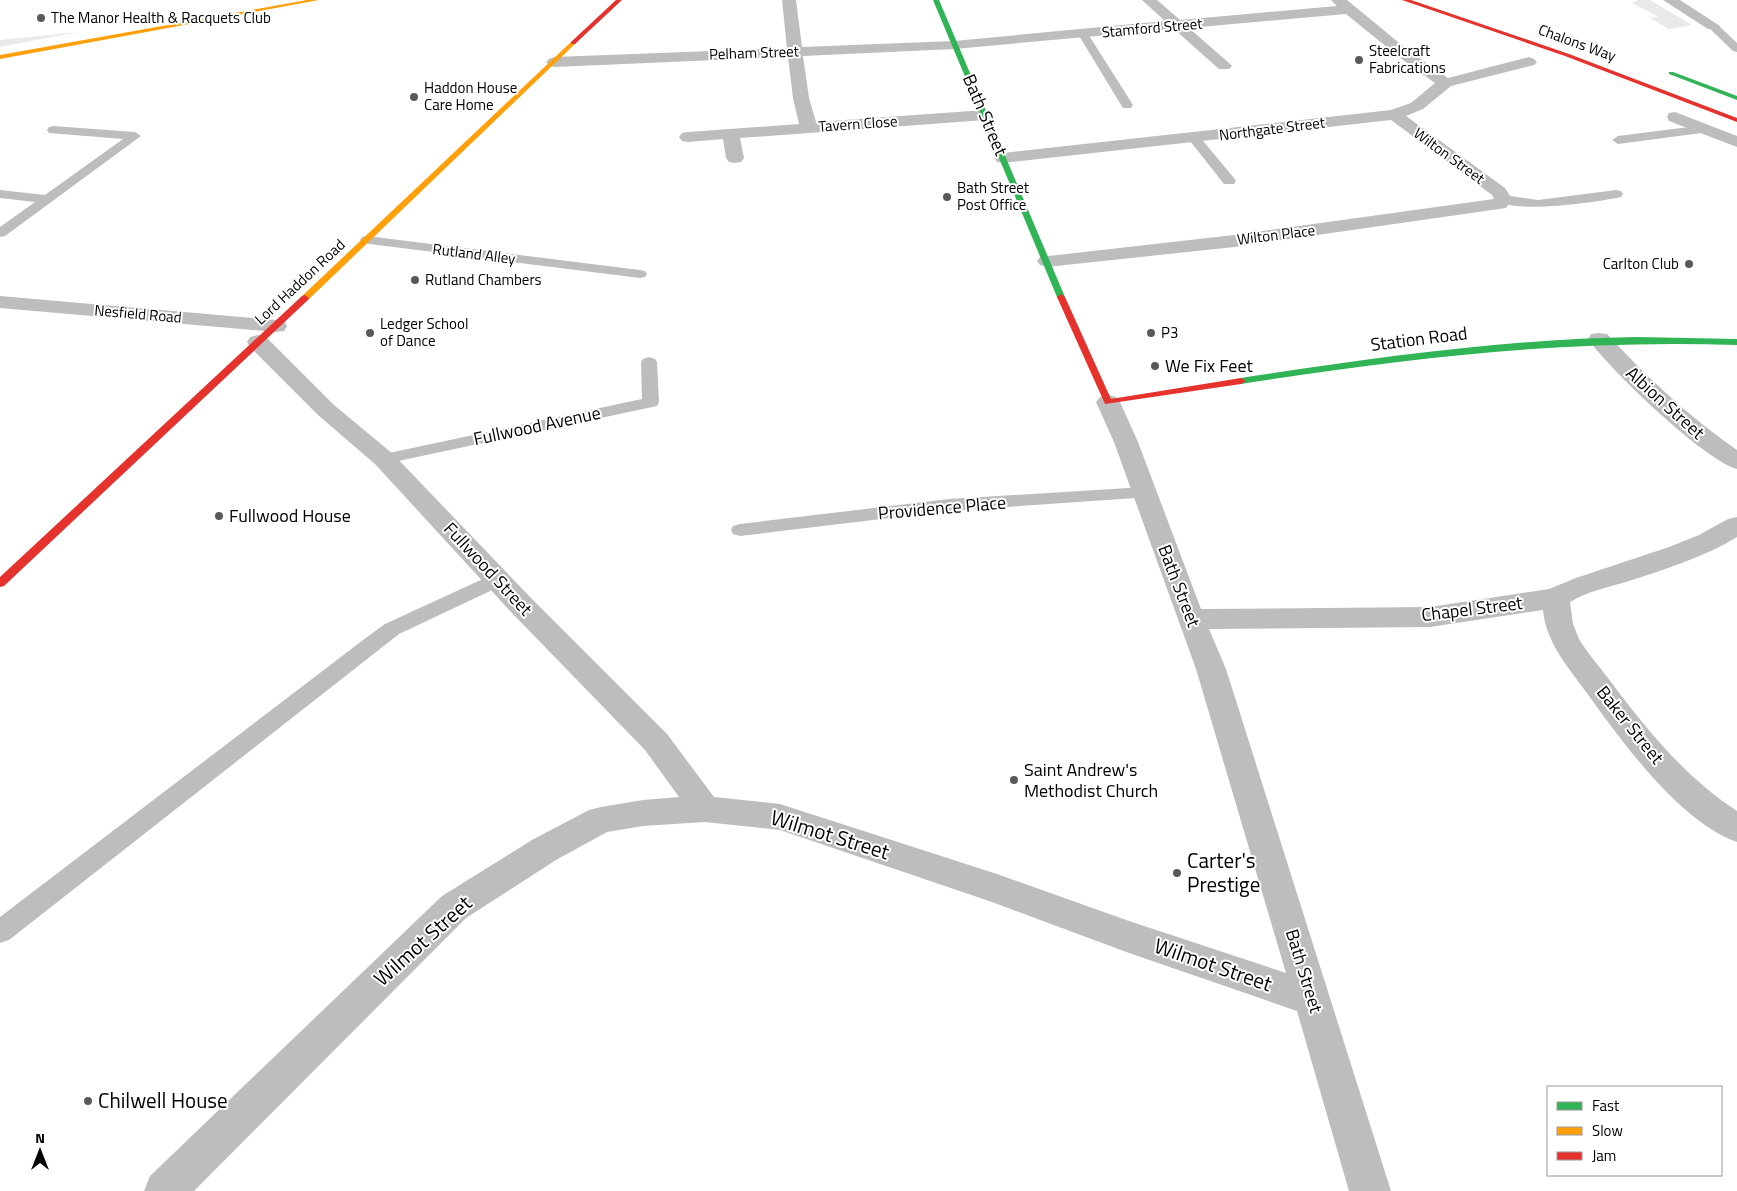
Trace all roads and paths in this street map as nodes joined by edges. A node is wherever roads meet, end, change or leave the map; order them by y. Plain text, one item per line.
1 (316, 0) edge
2 (619, 0) edge
3 (789, 0) edge
4 (936, 0) edge
5 (1149, 0) edge
6 (1338, 0) edge
7 (1405, 0) edge
8 (1670, 0) edge
9 (302, 1) edge
10 (1350, 10) junction
11 (1179, 26) junction
12 (1712, 26) joint
13 (1083, 34) junction
14 (954, 45) junction
15 (1737, 49) edge
16 (797, 52) junction
17 (0, 57) edge
18 (554, 62) junction
19 (1529, 62) dead end
20 (1224, 66) dead end
21 (1663, 70) dead end
22 (1445, 83) junction
23 (1737, 98) edge
24 (1127, 105) dead end
25 (985, 115) junction
26 (1394, 115) junction
27 (1675, 117) dead end
28 (1737, 120) edge
29 (809, 128) junction
30 (1705, 129) junction
31 (53, 130) dead end
32 (731, 134) junction
33 (688, 137) dead end
34 (1194, 138) junction
35 (1618, 140) dead end
36 (1737, 142) edge
37 (735, 158) dead end
38 (1003, 158) junction
39 (1230, 181) dead end
40 (0, 194) edge
41 (1616, 194) dead end
42 (48, 199) junction
43 (1503, 199) junction
44 (0, 233) edge
45 (367, 240) junction
46 (1047, 261) junction
47 (640, 274) dead end
48 (0, 302) edge
49 (267, 334) junction
50 (1599, 339) junction
51 (1737, 342) edge
52 (649, 362) dead end
53 (1108, 402) junction
54 (384, 459) junction
55 (1737, 461) edge
56 (1144, 493) junction
57 (1737, 525) edge
58 (740, 530) dead end
59 (498, 579) junction
60 (0, 583) edge
61 (1556, 598) junction
62 (1191, 619) junction
63 (705, 808) junction
64 (1737, 828) edge
65 (0, 932) edge
66 (1312, 999) junction
67 (165, 1191) edge
68 (1370, 1191) edge

1 - 9 street
2 - 18 street, Lord Haddon Road
3 - 16 street
4 - 14 street, Bath Street
5 - 11 street
6 - 10 street
7 - 28 street, Chalons Way
8 - 12 street
9 - 17 street
10 - 11 street, Stamford Street
10 - 22 street
11 - 13 street, Stamford Street
11 - 20 street
12 - 15 lane
13 - 14 street, Stamford Street
13 - 24 lane
14 - 16 street, Pelham Street
14 - 25 street, Bath Street
16 - 18 street, Pelham Street
16 - 29 street
18 - 45 street, Lord Haddon Road
19 - 22 street, Northgate Street
21 - 23 street
22 - 26 street, Northgate Street
25 - 29 street, Tavern Close
25 - 38 street, Bath Street
26 - 34 street, Northgate Street
26 - 43 street, Wilton Street
27 - 30 street
29 - 32 street, Tavern Close
30 - 35 lane
30 - 36 street
31 - 42 lane
32 - 33 street, Tavern Close
32 - 37 street
34 - 38 street, Northgate Street
34 - 39 lane
38 - 46 street, Bath Street
40 - 42 lane
41 - 43 lane
42 - 44 lane
43 - 46 street, Wilton Place
45 - 47 lane, Rutland Alley
45 - 49 street, Lord Haddon Road
46 - 53 street, Bath Street
48 - 49 street, Nesfield Road
49 - 54 street, Fullwood Street
49 - 60 street, Lord Haddon Road
50 - 51 street, Station Road
50 - 53 street, Station Road
50 - 55 street, Albion Street
52 - 54 lane, Fullwood Avenue
53 - 56 street, Bath Street
54 - 59 street, Fullwood Street
56 - 58 lane, Providence Place
56 - 62 street, Bath Street
57 - 61 street, Chapel Street
59 - 63 street, Fullwood Street
59 - 65 lane
61 - 62 street, Chapel Street
61 - 64 street, Baker Street
62 - 66 street, Bath Street
63 - 66 street, Wilmot Street
63 - 67 street, Wilmot Street
66 - 68 street, Bath Street

